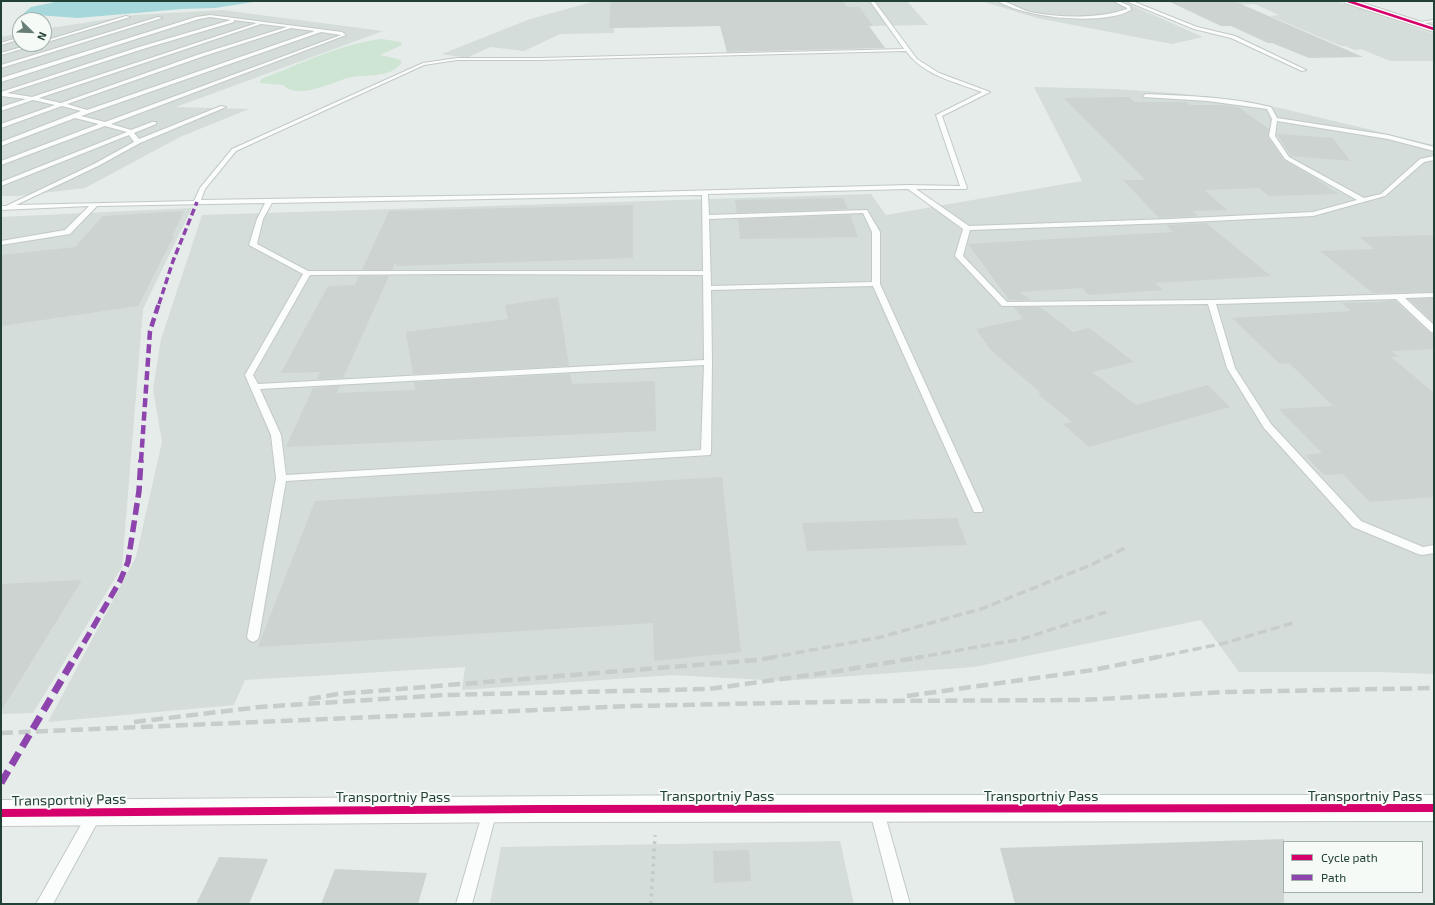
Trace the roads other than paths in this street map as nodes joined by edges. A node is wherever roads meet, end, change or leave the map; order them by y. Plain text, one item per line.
1 (872, 1) edge
2 (1000, 1) edge
3 (1115, 1) edge
4 (1128, 1) edge
5 (1348, 1) edge
6 (128, 17) dead end
7 (160, 18) dead end
8 (237, 20) junction
9 (1434, 21) edge
10 (263, 23) junction
11 (1414, 23) junction
12 (293, 27) junction
13 (1434, 29) edge
14 (320, 30) junction
15 (52, 40) edge
16 (12, 41) edge
17 (1, 44) edge
18 (908, 50) junction
19 (12, 51) edge
20 (1, 54) edge
21 (1, 68) edge
22 (1304, 70) dead end
23 (1, 80) edge
24 (1, 94) edge
25 (1146, 96) dead end
26 (31, 98) junction
27 (61, 104) junction
28 (223, 107) dead end
29 (1, 109) edge
30 (80, 114) junction
31 (1275, 119) junction
32 (154, 123) dead end
33 (103, 124) junction
34 (1, 126) edge
35 (130, 133) junction
36 (138, 142) junction
37 (1, 144) edge
38 (1434, 149) edge
39 (1434, 158) edge
40 (1, 163) edge
41 (1, 184) edge
42 (909, 187) junction
43 (705, 192) junction
44 (1362, 200) junction
45 (197, 202) junction
46 (269, 202) junction
47 (95, 204) junction
48 (3, 208) edge
49 (705, 217) junction
50 (967, 228) junction
51 (1, 243) edge
52 (307, 273) junction
53 (706, 273) junction
54 (876, 284) junction
55 (707, 288) junction
56 (1434, 295) edge
57 (1398, 296) junction
58 (1210, 302) junction
59 (1434, 330) edge
60 (708, 362) junction
61 (254, 387) junction
62 (281, 478) junction
63 (978, 510) dead end
64 (1434, 550) edge
65 (253, 637) dead end
66 (876, 808) junction
67 (1434, 808) edge
68 (490, 809) junction
69 (97, 812) junction
70 (1, 813) edge
71 (44, 904) edge
72 (464, 904) edge
73 (902, 904) edge

1 - 18 lane
2 - 3 lane
4 - 22 lane
5 - 11 street
6 - 15 lane
7 - 21 lane
8 - 10 lane
8 - 23 lane
8 - 24 lane
9 - 11 lane
10 - 12 lane
10 - 26 lane
11 - 13 street
12 - 14 lane
12 - 27 lane
14 - 30 lane
14 - 33 lane
16 - 17 lane
18 - 42 lane
18 - 45 lane
19 - 20 lane
24 - 26 lane
25 - 31 lane
26 - 27 lane
26 - 29 lane
27 - 30 lane
27 - 34 lane
28 - 36 lane
30 - 33 lane
30 - 37 lane
31 - 38 lane
31 - 44 lane
32 - 35 lane
33 - 35 lane
33 - 40 lane
35 - 36 lane
35 - 41 lane
36 - 48 lane
39 - 44 lane
42 - 43 lane
42 - 50 lane
43 - 46 lane
43 - 49 lane
44 - 50 lane
45 - 46 lane
45 - 47 lane
46 - 52 lane
47 - 48 lane
47 - 51 lane
49 - 53 lane
49 - 54 lane
50 - 58 lane
52 - 53 lane
52 - 61 lane
53 - 55 lane
54 - 55 lane
54 - 63 lane
55 - 60 lane
56 - 57 lane
57 - 58 lane
57 - 59 lane
58 - 64 lane
60 - 61 lane
60 - 62 lane
61 - 62 lane
62 - 65 lane
66 - 67 street, Transportniy Pass
66 - 68 street, Transportniy Pass
66 - 73 lane
68 - 69 street, Transportniy Pass
68 - 72 lane
69 - 70 street, Transportniy Pass
69 - 71 lane

